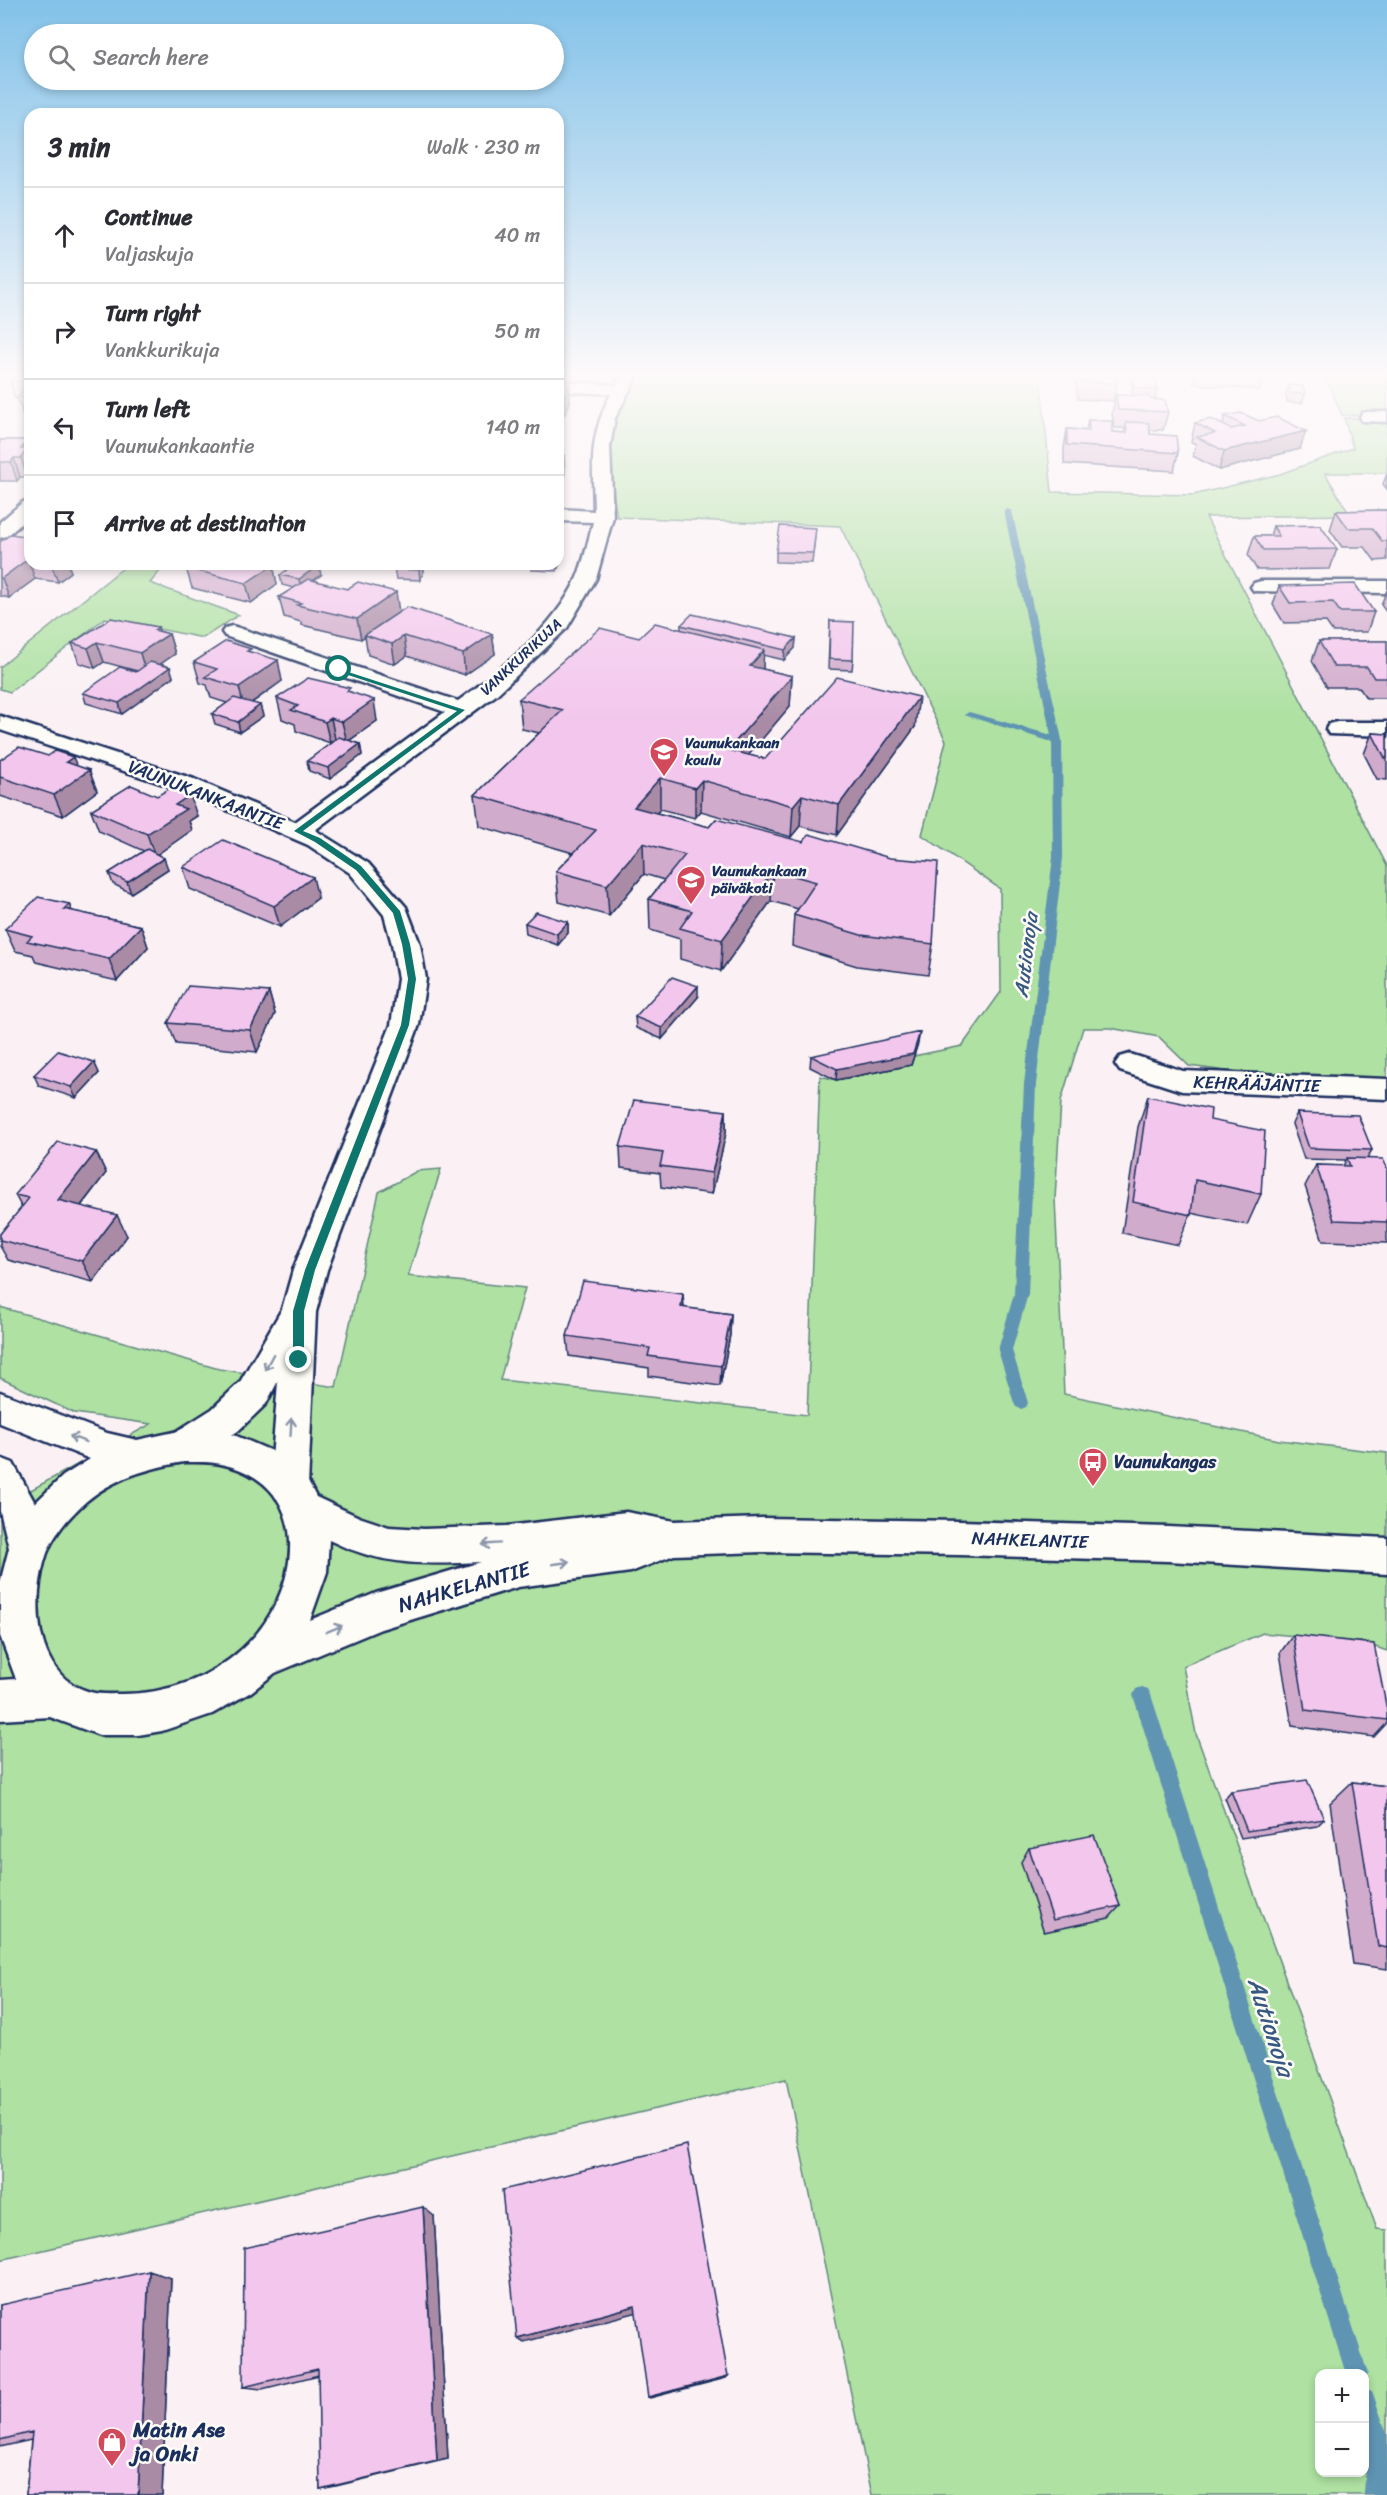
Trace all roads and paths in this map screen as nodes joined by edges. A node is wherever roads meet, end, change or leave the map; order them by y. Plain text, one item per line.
1 (603, 488) edge
2 (24, 511) edge
3 (564, 515) edge
4 (604, 517) junction
5 (0, 532) edge
6 (1261, 587) dead end
7 (1387, 587) edge
8 (232, 632) dead end
9 (462, 710) junction
10 (0, 723) edge
11 (1337, 729) dead end
12 (1387, 729) edge
13 (298, 831) junction
14 (1130, 1064) dead end
15 (1387, 1089) edge
16 (298, 1311) junction
17 (0, 1407) edge
18 (184, 1446) junction
19 (135, 1455) junction
20 (0, 1474) edge
21 (297, 1498) junction
22 (674, 1538) junction
23 (27, 1544) junction
24 (1387, 1556) edge
25 (5, 1586) edge
26 (260, 1660) junction
27 (52, 1697) junction
28 (0, 1700) edge

1 - 4 street, VANKKURIKUJA
2 - 5 street
3 - 4 street
4 - 9 street, VANKKURIKUJA
6 - 7 street
8 - 9 street
9 - 13 street, VANKKURIKUJA
10 - 13 street, VAUNUKANKAANTIE
11 - 12 street
13 - 16 street, VAUNUKANKAANTIE
14 - 15 street, KEHRÄÄJÄNTIE
16 -> 18 street, VAUNUKANKAANTIE
21 -> 16 street, VAUNUKANKAANTIE
19 -> 17 street
18 - 19 street
18 - 21 street, NAHKELANTIE
19 - 23 street
20 - 23 street
22 -> 21 street, NAHKELANTIE
21 - 26 street, VAUNUKANKAANTIE
22 - 24 street, NAHKELANTIE
26 -> 22 street, NAHKELANTIE
23 - 25 street
25 - 27 street
26 - 27 street
27 - 28 street

